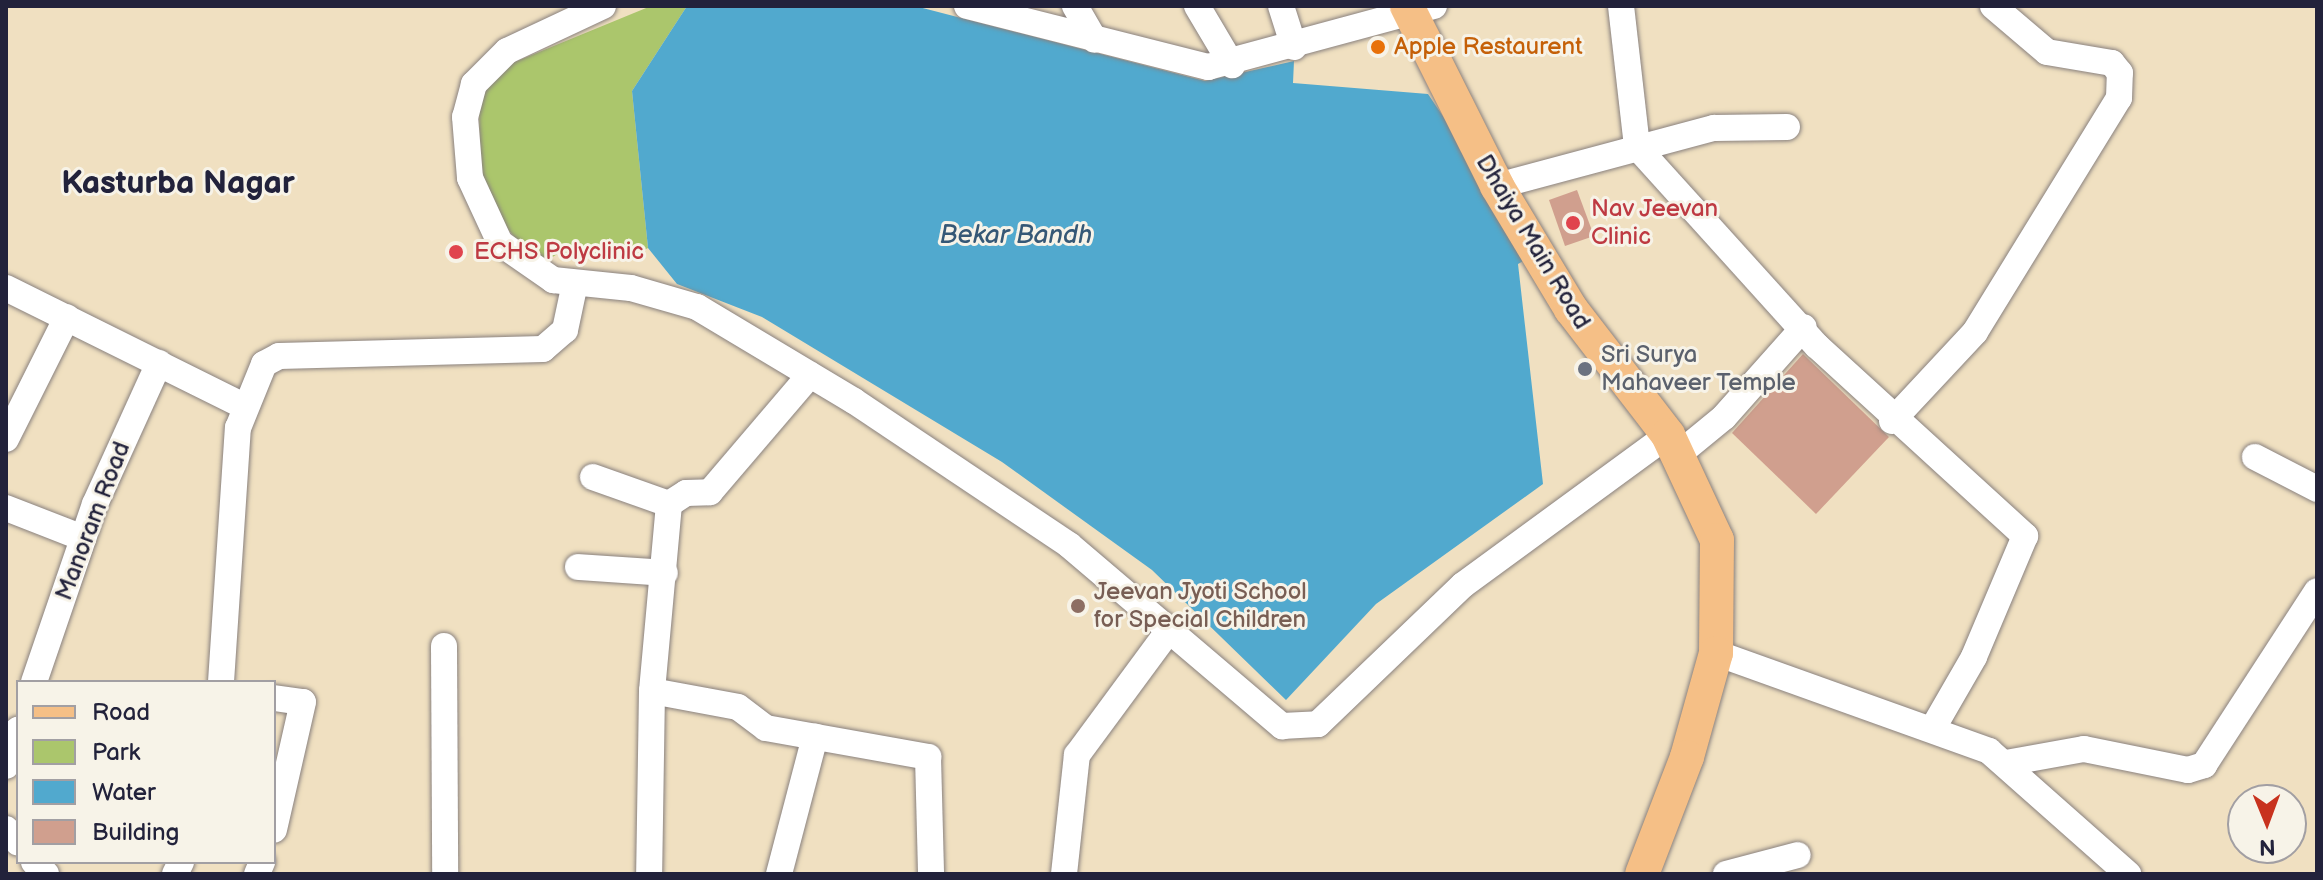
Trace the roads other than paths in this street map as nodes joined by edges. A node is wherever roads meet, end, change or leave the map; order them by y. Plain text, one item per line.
1 (603, 6) edge
2 (967, 6) edge
3 (1075, 6) edge
4 (1197, 6) edge
5 (1281, 6) edge
6 (1621, 6) edge
7 (1993, 6) edge
8 (1417, 8) edge
9 (1095, 40) junction
10 (1294, 47) junction
11 (1232, 65) junction
12 (1787, 127) dead end
13 (1637, 147) junction
14 (1497, 186) junction
15 (575, 283) junction
16 (6, 288) edge
17 (67, 317) junction
18 (1804, 327) junction
19 (159, 363) junction
20 (810, 375) junction
21 (242, 405) junction
22 (1892, 421) junction
23 (6, 439) edge
24 (1674, 444) junction
25 (2255, 457) dead end
26 (593, 477) dead end
27 (2317, 489) edge
28 (669, 504) junction
29 (6, 508) edge
30 (83, 538) junction
31 (578, 567) dead end
32 (665, 573) junction
33 (2317, 591) edge
34 (1170, 629) junction
35 (444, 646) dead end
36 (1716, 653) junction
37 (35, 680) edge
38 (221, 680) edge
39 (652, 691) junction
40 (276, 698) edge
41 (1933, 728) junction
42 (16, 736) edge
43 (815, 737) junction
44 (2006, 763) junction
45 (6, 766) edge
46 (276, 821) edge
47 (1798, 855) dead end
48 (445, 874) edge
49 (649, 874) edge
50 (779, 874) edge
51 (931, 874) edge
52 (1064, 874) edge
53 (1642, 874) edge
54 (1726, 874) edge
55 (2128, 874) edge

1 - 15 street
2 - 9 street
3 - 9 street
4 - 11 street
5 - 10 street
6 - 13 street
7 - 22 street
8 - 10 street
8 - 14 main road, Dhaiya Main Road
9 - 11 street
10 - 11 street
12 - 13 street
13 - 14 street
13 - 18 street
14 - 24 main road, Dhaiya Main Road
15 - 20 street
15 - 21 street
16 - 17 street
17 - 19 street
17 - 23 street
18 - 22 street
18 - 24 street
19 - 21 street
19 - 30 street, Manoram Road
20 - 28 street
20 - 34 street
21 - 38 street
22 - 41 street
24 - 34 street
24 - 36 main road, Dhaiya Main Road
25 - 27 street
26 - 28 street
28 - 32 street
29 - 30 street
30 - 37 street, Manoram Road
31 - 32 street
32 - 39 street
33 - 44 street
34 - 52 street
35 - 48 street
36 - 41 street
36 - 53 main road, Dhaiya Main Road
39 - 43 street
39 - 49 street
40 - 46 street
41 - 44 street
42 - 45 street
43 - 50 street
43 - 51 street
44 - 55 street
47 - 54 street

